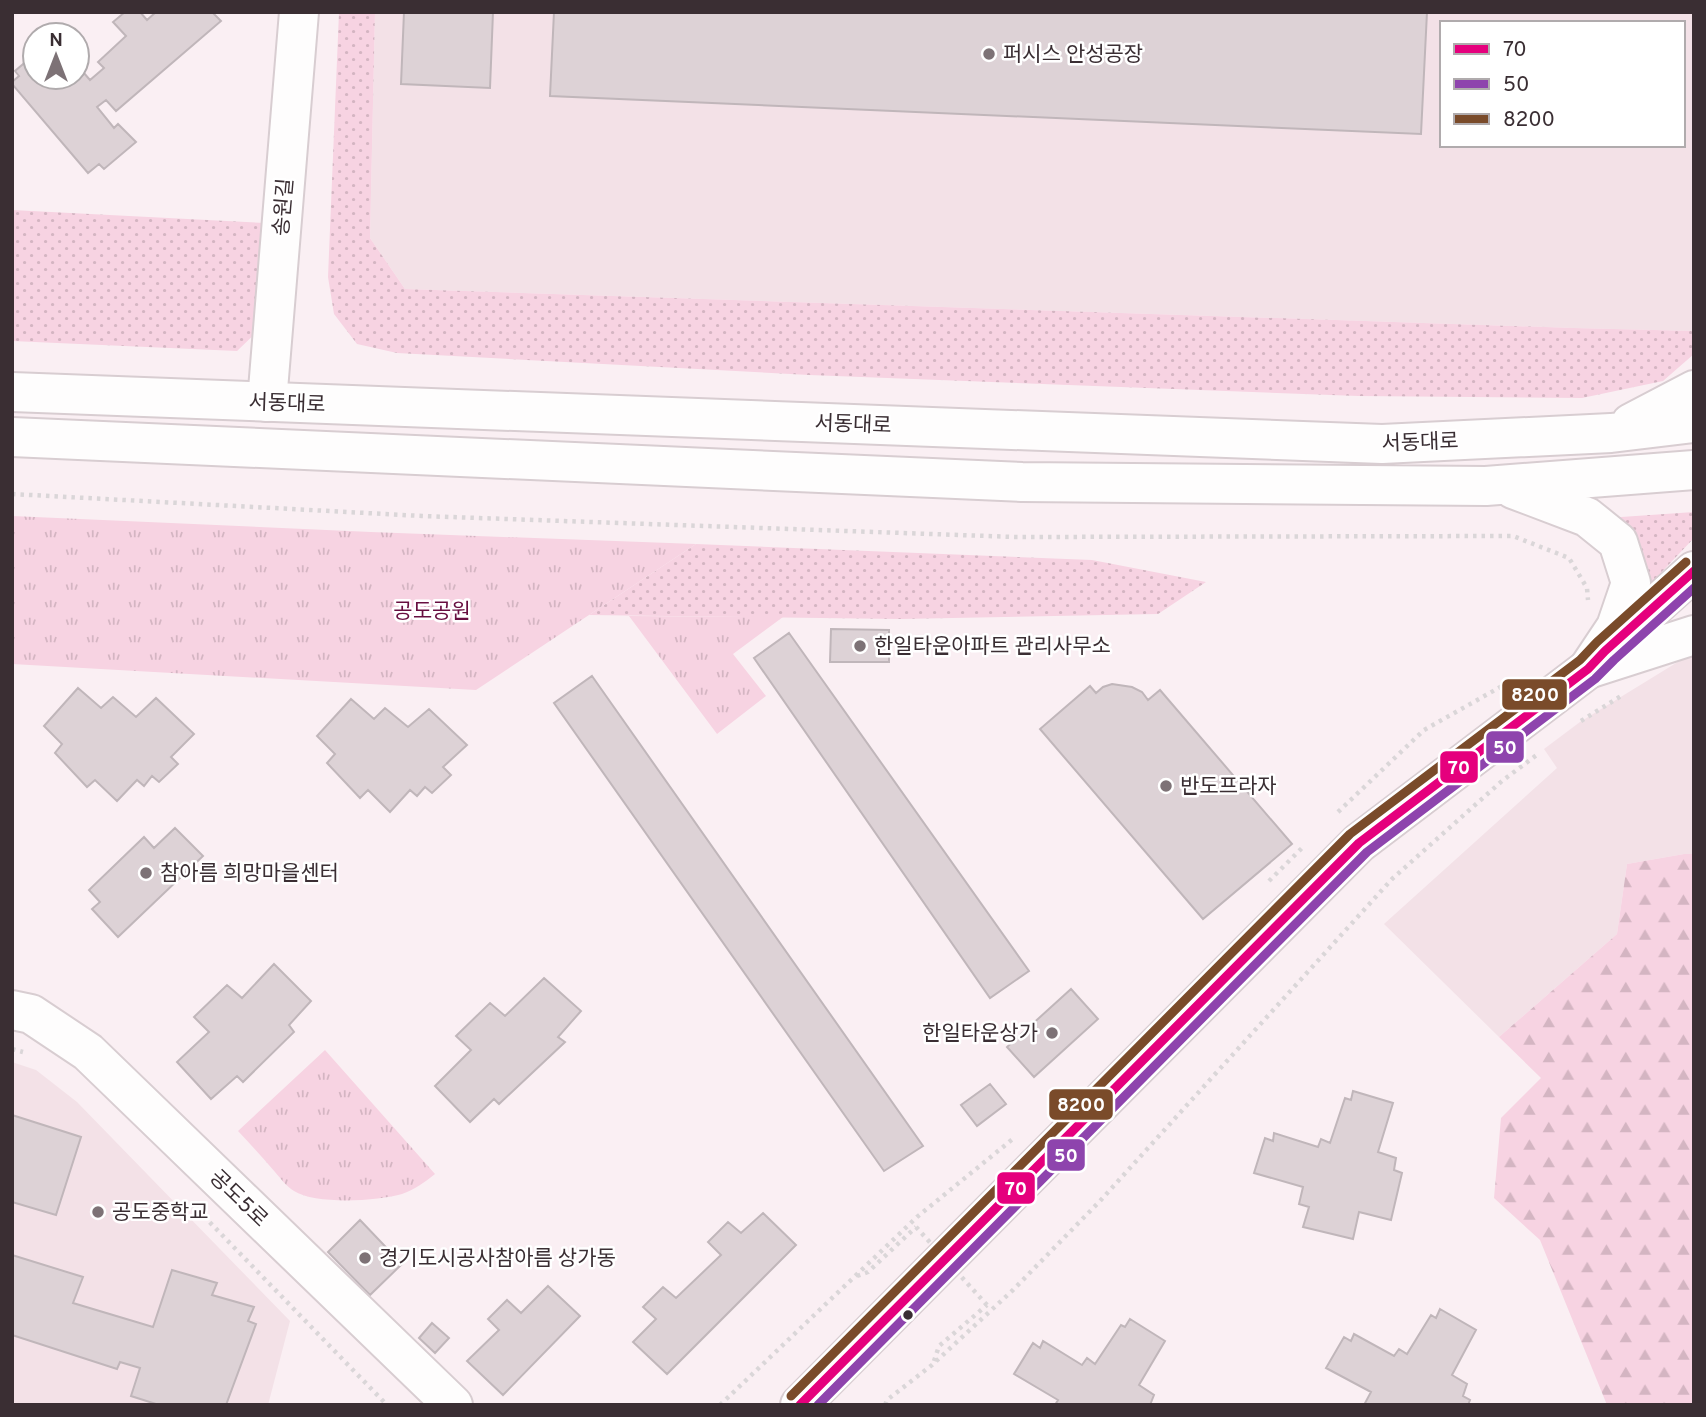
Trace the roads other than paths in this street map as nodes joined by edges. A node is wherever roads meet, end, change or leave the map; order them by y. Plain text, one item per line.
1 (299, 12) edge
2 (1694, 390) edge
3 (12, 392) edge
4 (267, 402) junction
5 (1694, 424) edge
6 (1611, 433) junction
7 (12, 437) edge
8 (1694, 470) edge
9 (1505, 485) junction
10 (1694, 571) edge
11 (1694, 635) edge
12 (1588, 669) junction
13 (12, 1010) edge
14 (453, 1405) edge
15 (800, 1405) edge

1 - 4 main road, 송원길
2 - 6 main road
3 - 4 main road, 서동대로
4 - 6 main road, 서동대로
5 - 6 main road, 서동대로
7 - 9 main road, 서동대로
8 - 9 main road, 서동대로
9 - 12 main road
10 - 12 main road
11 - 12 main road
12 - 15 main road
13 - 14 main road, 공도5로

